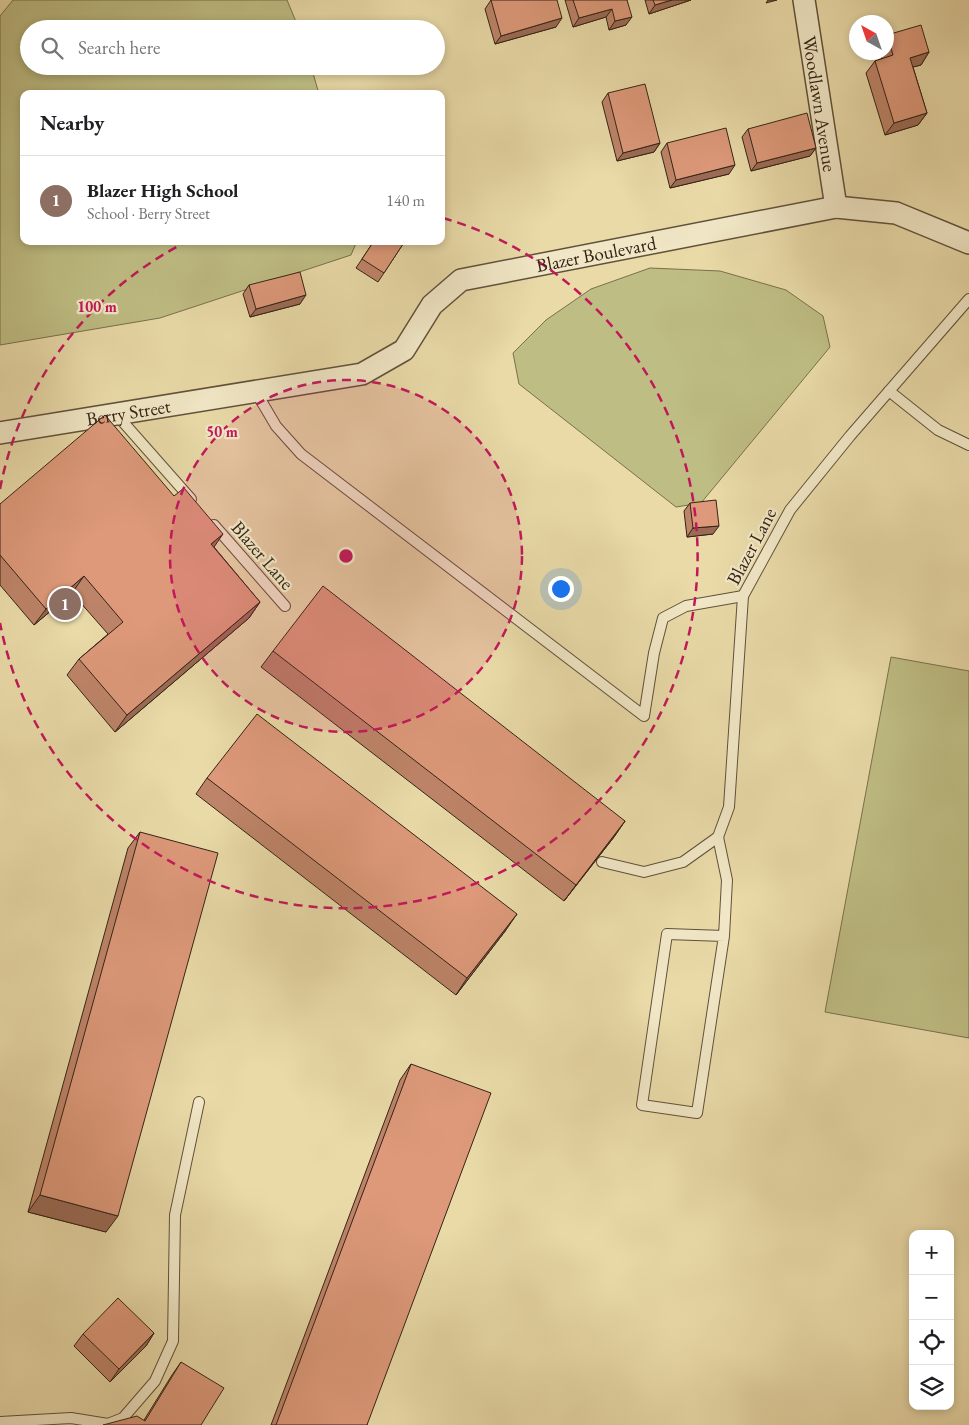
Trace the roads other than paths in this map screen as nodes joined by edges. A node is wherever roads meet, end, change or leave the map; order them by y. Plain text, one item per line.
1 (804, 0) edge
2 (836, 206) junction
3 (969, 243) edge
4 (969, 299) edge
5 (889, 391) junction
6 (256, 392) junction
7 (116, 413) junction
8 (0, 433) edge
9 (969, 445) edge
10 (743, 596) junction
11 (285, 606) dead end
12 (718, 837) junction
13 (602, 862) edge
14 (724, 936) junction
15 (199, 1102) dead end
16 (0, 1422) edge

1 - 2 street, Woodlawn Avenue
2 - 3 street, Blazer Boulevard
2 - 6 street, Blazer Boulevard
4 - 5 lane, Blazer Lane
5 - 9 lane
5 - 10 lane, Blazer Lane
6 - 7 street, Berry Street
6 - 10 lane
7 - 8 street, Berry Street
7 - 11 lane, Blazer Lane
10 - 12 lane, Blazer Lane
12 - 13 lane
12 - 14 lane
14 - 14 lane
15 - 16 lane

